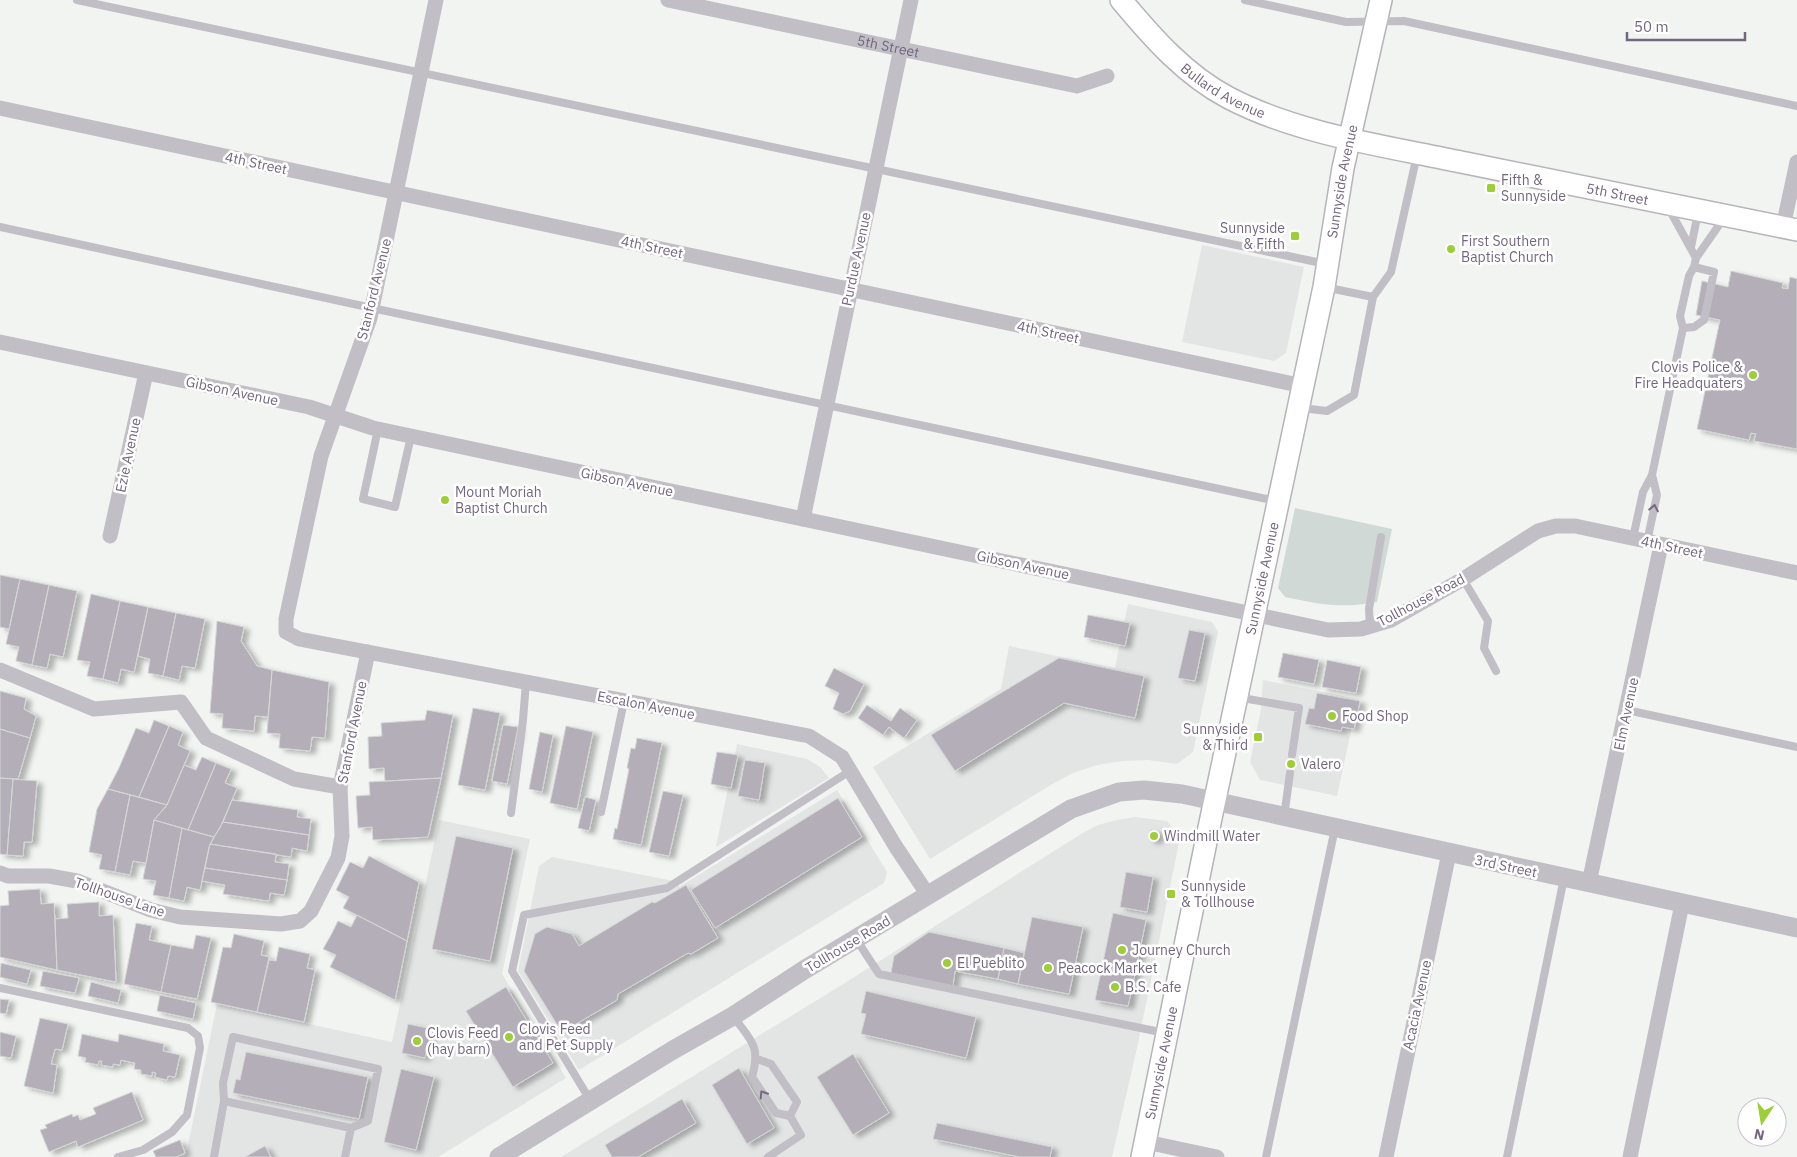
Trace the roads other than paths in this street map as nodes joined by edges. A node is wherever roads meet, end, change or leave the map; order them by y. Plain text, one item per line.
1 (77, 0) edge
2 (436, 0) edge
3 (668, 0) edge
4 (911, 0) edge
5 (1121, 0) edge
6 (1244, 0) edge
7 (1381, 0) edge
8 (1376, 21) junction
9 (902, 49) junction
10 (421, 73) junction
11 (1107, 76) dead end
12 (1797, 106) edge
13 (0, 108) edge
14 (1350, 138) junction
15 (1417, 153) junction
16 (1797, 162) edge
17 (875, 169) junction
18 (396, 193) junction
19 (1666, 204) junction
20 (1698, 211) junction
21 (1725, 216) junction
22 (0, 227) edge
23 (1790, 229) edge
24 (1691, 247) junction
25 (1696, 258) junction
26 (1328, 264) junction
27 (1694, 268) junction
28 (1324, 287) junction
29 (850, 289) junction
30 (1374, 297) junction
31 (372, 308) junction
32 (1683, 328) junction
33 (0, 342) edge
34 (146, 373) junction
35 (1303, 386) junction
36 (826, 405) junction
37 (1299, 408) junction
38 (336, 415) junction
39 (378, 429) junction
40 (411, 436) junction
41 (1652, 475) junction
42 (1279, 501) junction
43 (803, 519) junction
44 (1546, 528) joint
45 (110, 536) dead end
46 (1380, 537) dead end
47 (1647, 542) junction
48 (1797, 573) edge
49 (1463, 579) junction
50 (1255, 614) junction
51 (1370, 627) junction
52 (286, 632) joint
53 (368, 652) junction
54 (0, 670) edge
55 (1496, 671) dead end
56 (526, 682) junction
57 (1237, 697) junction
58 (624, 701) junction
59 (1626, 710) junction
60 (1797, 748) edge
61 (1292, 755) dead end
62 (850, 771) junction
63 (1290, 773) dead end
64 (340, 787) junction
65 (1215, 802) junction
66 (601, 812) dead end
67 (511, 813) dead end
68 (1284, 817) junction
69 (1335, 828) junction
70 (1449, 853) junction
71 (0, 874) edge
72 (1564, 878) junction
73 (1589, 883) junction
74 (928, 895) junction
75 (1682, 904) junction
76 (300, 921) joint
77 (1797, 928) edge
78 (856, 939) junction
79 (0, 988) edge
80 (733, 1016) junction
81 (1167, 1033) junction
82 (757, 1059) junction
83 (590, 1100) junction
84 (224, 1101) junction
85 (790, 1116) junction
86 (351, 1128) junction
87 (1144, 1149) edge
88 (508, 1155) edge
89 (118, 1157) edge
90 (214, 1157) edge
91 (344, 1157) edge
92 (768, 1157) edge
93 (1217, 1157) edge
94 (1266, 1157) edge
95 (1386, 1157) edge
96 (1507, 1157) edge
97 (1630, 1157) edge

1 - 10 lane
2 - 10 street, Stanford Avenue
3 - 9 street, 5th Street
4 - 9 street, Purdue Avenue
5 - 14 main road, Bullard Avenue
6 - 8 lane
7 - 8 main road, Sunnyside Avenue
8 - 12 lane
8 - 14 main road, Sunnyside Avenue
9 - 11 street, 5th Street
9 - 17 street, Purdue Avenue
10 - 17 lane
10 - 18 street, Stanford Avenue
13 - 18 street, 4th Street
14 - 15 main road, 5th Street
14 - 26 main road, Sunnyside Avenue
15 - 19 main road, 5th Street
15 - 30 lane
16 - 23 street
17 - 26 lane
17 - 29 street, Purdue Avenue
18 - 29 street, 4th Street
18 - 31 street, Stanford Avenue
19 - 20 main road, 5th Street
19 - 24 lane
20 - 21 main road, 5th Street
20 - 24 lane
21 - 23 main road, 5th Street
21 - 25 lane
22 - 31 lane
24 - 25 lane
25 - 27 lane
26 - 28 main road, Sunnyside Avenue
27 - 32 lane
27 - 32 lane
28 - 30 lane
28 - 35 main road, Sunnyside Avenue
29 - 35 street, 4th Street
29 - 36 street, Purdue Avenue
30 - 37 lane
31 - 36 lane
31 - 38 street, Stanford Avenue
32 - 41 lane
33 - 34 street, Gibson Avenue
34 - 38 street, Gibson Avenue
34 - 45 street, Ezie Avenue
35 - 37 main road, Sunnyside Avenue
36 - 42 lane
36 - 43 street, Purdue Avenue
37 - 42 main road, Sunnyside Avenue
38 - 39 street, Gibson Avenue
38 - 52 street, Stanford Avenue
39 - 40 street, Gibson Avenue
39 - 40 lane
40 - 43 street, Gibson Avenue
47 -> 41 lane
41 - 47 lane
42 - 50 main road, Sunnyside Avenue
43 - 50 street, Gibson Avenue
44 - 47 street, 4th Street
44 - 49 street, Tollhouse Road
46 - 51 lane
47 - 48 street, 4th Street
47 - 59 street, Elm Avenue
49 - 51 street, Tollhouse Road
49 - 55 lane
50 - 51 street, Tollhouse Road
50 - 57 main road, Sunnyside Avenue
52 - 53 street, Escalon Avenue
53 - 56 street, Escalon Avenue
53 - 64 street, Stanford Avenue
54 - 64 street
56 - 58 street, Escalon Avenue
56 - 67 lane
57 - 61 lane
57 - 65 main road, Sunnyside Avenue
58 - 62 street, Escalon Avenue
58 - 66 lane
59 - 60 lane
59 - 73 street, Elm Avenue
62 - 74 street, Escalon Avenue
62 - 83 lane
63 - 68 lane
64 - 76 street, Stanford Avenue
65 - 68 street, 3rd Street
65 - 74 street, Tollhouse Road
65 - 81 main road, Sunnyside Avenue
68 - 69 street, 3rd Street
69 - 70 street, 3rd Street
69 - 94 lane
70 - 72 street, 3rd Street
70 - 95 street, Acacia Avenue
71 - 76 street, Tollhouse Lane
72 - 73 street, 3rd Street
72 - 96 lane
73 - 75 street, 3rd Street
74 - 78 street, Tollhouse Road
75 - 77 street, 3rd Street
75 - 97 street
78 - 80 street, Tollhouse Road
78 - 81 lane
79 - 89 lane
80 - 82 lane
80 - 83 street, Tollhouse Road
81 - 87 main road, Sunnyside Avenue
82 - 85 lane
85 -> 82 lane
83 - 88 street, Tollhouse Road
84 - 86 lane
84 - 86 lane
84 - 90 lane
85 - 92 lane
86 - 91 lane
87 - 93 street

